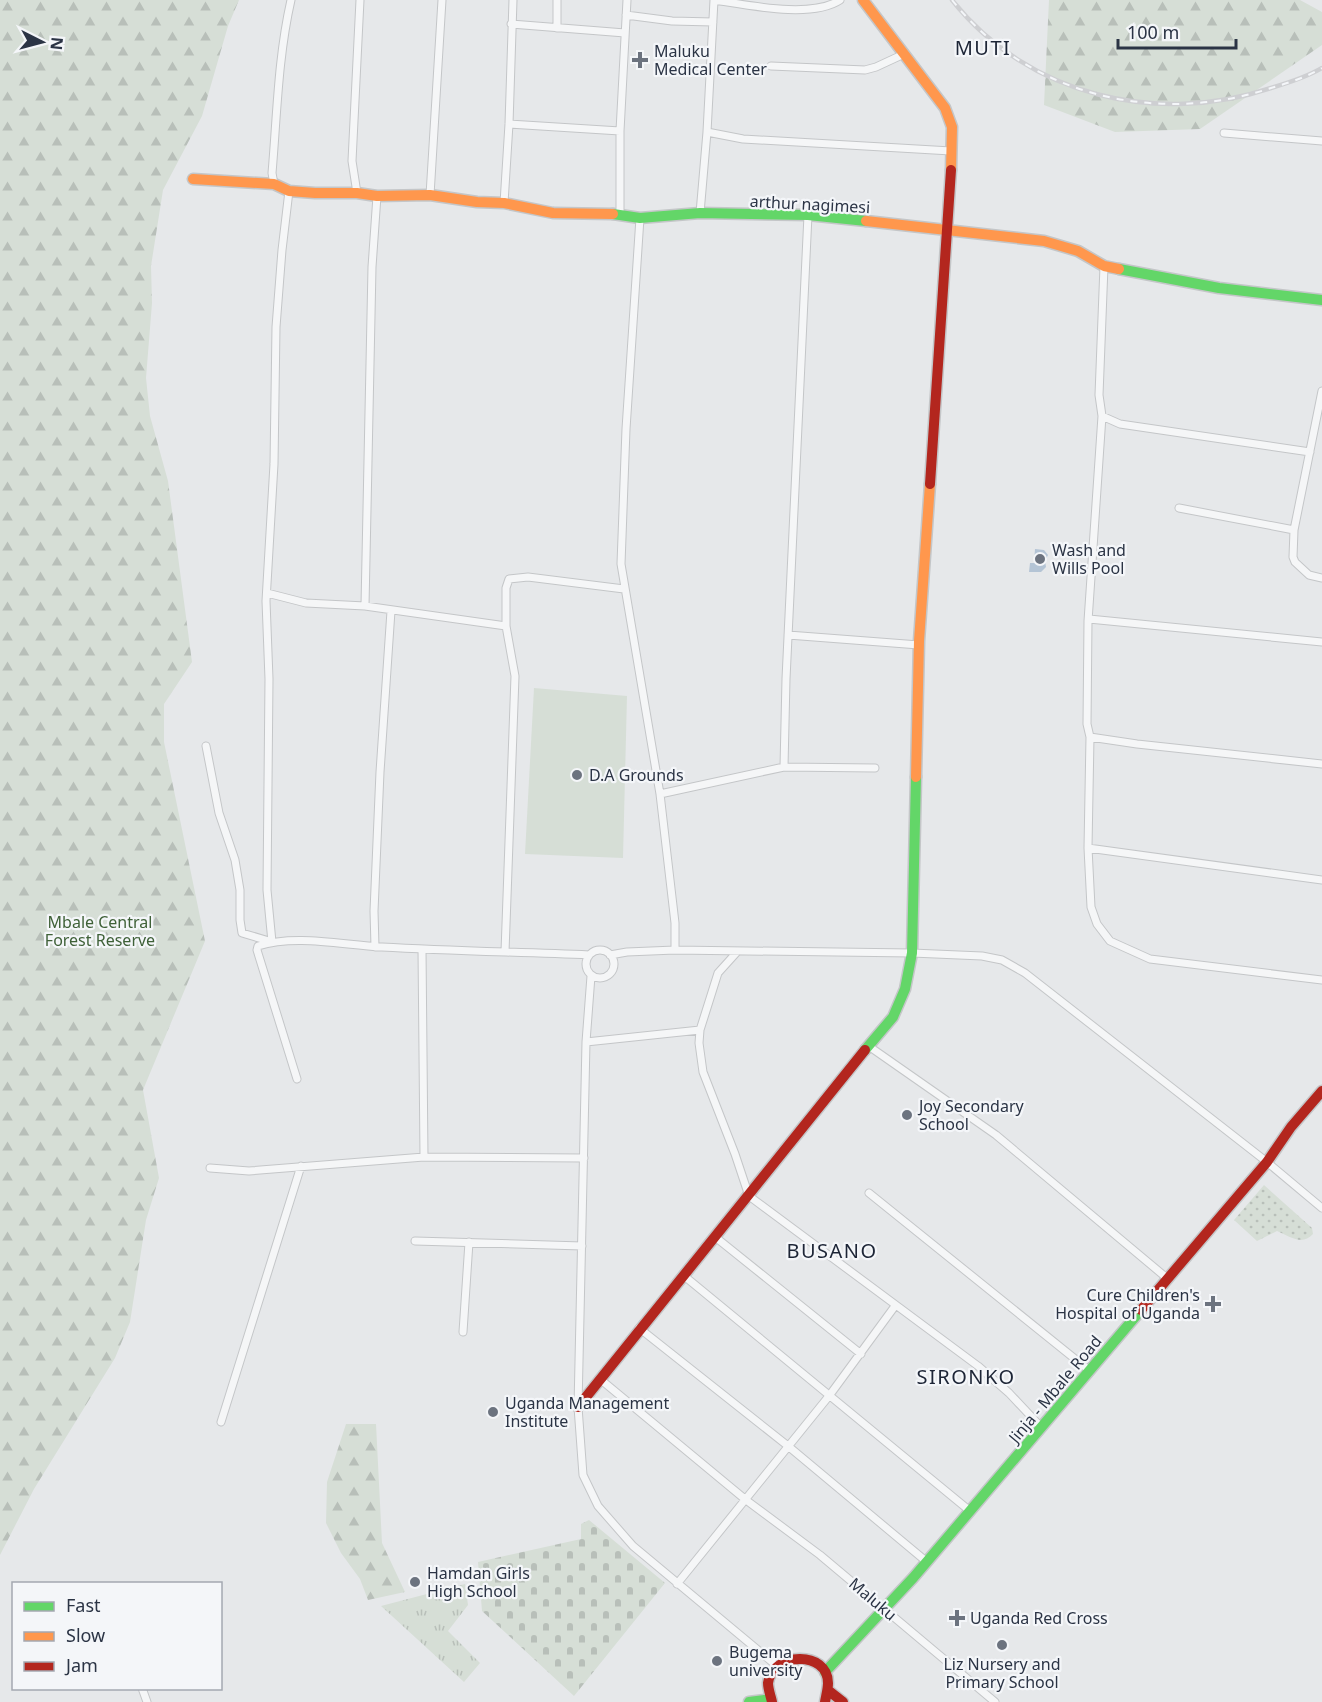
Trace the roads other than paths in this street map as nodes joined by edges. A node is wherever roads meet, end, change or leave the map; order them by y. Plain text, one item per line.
1 (291, 0) edge
2 (360, 0) edge
3 (442, 0) edge
4 (513, 0) edge
5 (557, 0) edge
6 (627, 0) edge
7 (714, 0) edge
8 (840, 0) edge
9 (863, 0) edge
10 (626, 15) junction
11 (713, 22) junction
12 (511, 24) junction
13 (557, 28) junction
14 (625, 33) junction
15 (904, 54) junction
16 (771, 66) dead end
17 (509, 124) junction
18 (620, 130) junction
19 (707, 132) junction
20 (1224, 133) dead end
21 (1322, 141) edge
22 (951, 151) junction
23 (193, 179) dead end
24 (274, 184) junction
25 (289, 191) junction
26 (357, 194) junction
27 (430, 195) junction
28 (377, 196) junction
29 (504, 203) junction
30 (700, 213) junction
31 (620, 214) junction
32 (808, 215) junction
33 (640, 218) junction
34 (948, 230) junction
35 (1104, 266) junction
36 (1322, 300) edge
37 (1322, 391) edge
38 (1102, 416) junction
39 (1310, 452) junction
40 (1179, 508) dead end
41 (1294, 530) junction
42 (1322, 578) edge
43 (624, 589) junction
44 (267, 593) junction
45 (365, 606) junction
46 (391, 611) junction
47 (1089, 619) junction
48 (506, 626) junction
49 (788, 635) junction
50 (1322, 642) edge
51 (919, 645) junction
52 (1090, 738) junction
53 (206, 746) dead end
54 (1322, 764) edge
55 (784, 767) junction
56 (875, 768) dead end
57 (660, 794) junction
58 (1089, 848) junction
59 (1322, 880) edge
60 (272, 942) junction
61 (375, 947) junction
62 (422, 950) junction
63 (675, 950) junction
64 (505, 952) junction
65 (737, 952) junction
66 (912, 953) junction
67 (610, 955) junction
68 (589, 956) junction
69 (591, 976) junction
70 (1322, 980) edge
71 (700, 1030) junction
72 (586, 1042) junction
73 (870, 1047) junction
74 (297, 1079) dead end
75 (1322, 1091) edge
76 (424, 1157) junction
77 (584, 1158) junction
78 (1267, 1162) junction
79 (300, 1167) junction
80 (210, 1168) dead end
81 (869, 1194) dead end
82 (749, 1196) junction
83 (1322, 1208) edge
84 (714, 1236) junction
85 (415, 1241) dead end
86 (469, 1242) junction
87 (582, 1246) junction
88 (683, 1275) junction
89 (1168, 1279) junction
90 (895, 1306) junction
91 (639, 1328) junction
92 (463, 1332) dead end
93 (861, 1354) junction
94 (1090, 1371) junction
95 (600, 1379) junction
96 (829, 1396) junction
97 (578, 1407) junction
98 (221, 1422) dead end
99 (1041, 1427) junction
100 (788, 1446) junction
101 (746, 1500) junction
102 (970, 1511) junction
103 (927, 1562) junction
104 (677, 1584) junction
105 (885, 1608) junction
106 (777, 1666) junction
107 (825, 1672) junction
108 (827, 1697) edge
109 (771, 1701) edge
110 (749, 1702) edge
111 (843, 1702) edge
112 (995, 1702) edge

1 - 24 street
2 - 26 street
3 - 27 street
4 - 12 street
5 - 13 street
6 - 10 street
7 - 8 street
7 - 11 street
9 - 15 street
10 - 11 street
10 - 14 street
11 - 19 street
12 - 13 street
12 - 17 street
13 - 14 street
14 - 18 street
15 - 16 street
15 - 22 street
17 - 18 street
17 - 29 street
18 - 31 street
19 - 22 street
19 - 30 street
20 - 21 street
22 - 34 street
23 - 24 street
24 - 25 street
25 - 26 street, arthur nagimesi
25 - 44 street
26 - 28 street, arthur nagimesi
27 - 28 street, arthur nagimesi
27 - 29 street, arthur nagimesi
28 - 45 street
29 - 31 street, arthur nagimesi
30 - 32 street, arthur nagimesi
30 - 33 street, arthur nagimesi
31 - 33 street, arthur nagimesi
32 - 34 street, arthur nagimesi
32 - 49 street
33 - 43 street
34 - 35 street, arthur nagimesi
34 - 51 street
35 - 36 street, arthur nagimesi
35 - 38 street
37 - 39 street
38 - 39 street
38 - 47 street
39 - 41 street
40 - 41 street
41 - 42 street
43 - 48 street
43 - 57 street
44 - 45 street
44 - 60 street
45 - 46 street
46 - 48 street
46 - 61 street
47 - 50 street
47 - 52 street
48 - 64 street
49 - 51 street
49 - 55 street
51 - 66 street
52 - 54 street
52 - 58 street
53 - 60 street
55 - 56 street
55 - 57 street
57 - 63 street
58 - 59 street
58 - 70 street
60 - 61 street
60 - 74 street
61 - 62 street
62 - 64 street
62 - 76 street
63 - 65 street
63 - 67 street
64 - 68 street
65 - 66 street
65 - 71 street
66 - 73 street
66 - 78 street
67 - 68 street
67 - 69 street
68 - 69 street
69 - 72 street
71 - 72 street
71 - 82 street
72 - 77 street
73 - 82 street
73 - 89 street
75 - 78 street, Jinja - Mbale Road
76 - 77 street
76 - 79 street
77 - 87 street
78 - 83 street
78 - 89 street, Jinja - Mbale Road
79 - 80 street
79 - 98 street
81 - 94 street
82 - 84 street
82 - 90 street
84 - 88 street
84 - 93 street
85 - 86 street
86 - 87 street
86 - 92 street
87 - 97 street
88 - 91 street
88 - 96 street
89 - 94 street, Jinja - Mbale Road
90 - 93 street
90 - 99 street
91 - 95 street
91 - 100 street
93 - 96 street
94 - 99 street, Jinja - Mbale Road
95 - 97 street
95 - 101 street, Maluku
96 - 100 street
96 - 102 street
97 - 104 street
99 - 102 street, Jinja - Mbale Road
100 - 101 street
100 - 103 street
101 - 104 street
101 - 105 street, Maluku
102 - 103 street, Jinja - Mbale Road
103 - 105 street, Jinja - Mbale Road
104 - 106 street
105 - 107 street, Jinja - Mbale Road
105 - 112 street, Maluku
106 - 107 street
106 - 109 street
107 - 108 street
108 - 111 street
109 - 110 street

